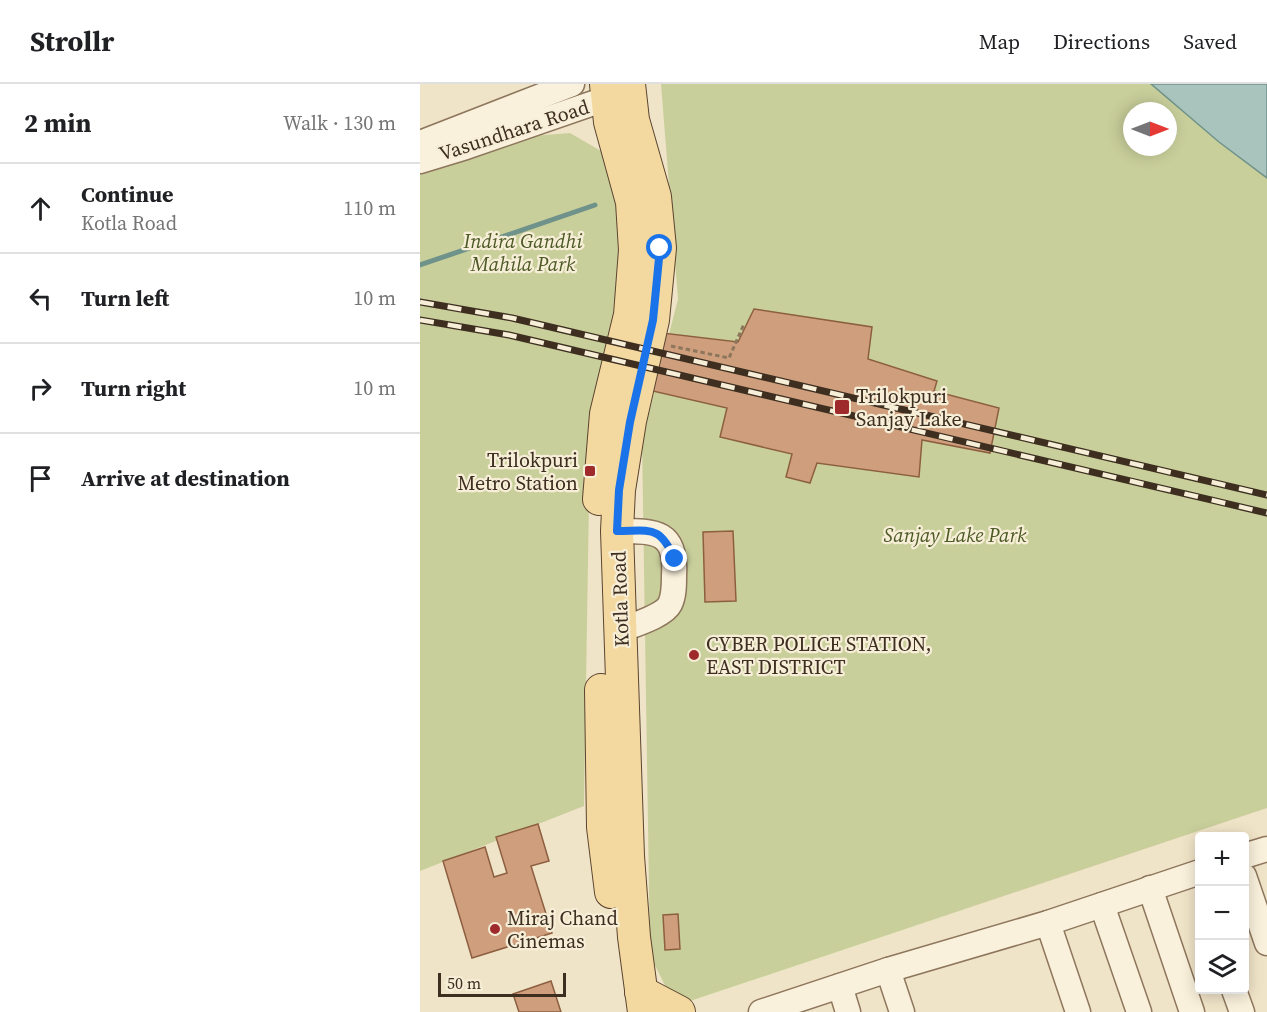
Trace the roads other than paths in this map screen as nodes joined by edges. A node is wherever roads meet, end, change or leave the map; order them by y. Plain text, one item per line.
1 (572, 84) edge
2 (617, 88) edge
3 (423, 145) edge
4 (617, 531) junction
5 (621, 630) junction
6 (1267, 849) edge
7 (1249, 855) edge
8 (1195, 877) edge
9 (1248, 886) edge
10 (1150, 888) junction
11 (1102, 905) junction
12 (1048, 923) junction
13 (1267, 943) edge
14 (888, 970) junction
15 (840, 986) junction
16 (1235, 994) edge
17 (636, 1006) edge
18 (793, 1006) edge
19 (1075, 1011) edge
20 (679, 1012) edge
21 (761, 1012) edge
22 (848, 1012) edge
23 (902, 1012) edge
24 (1139, 1012) edge
25 (1192, 1012) edge
26 (1242, 1012) edge

1 - 3 street, Vasundhara Road
2 - 3 street, Vasundhara Road
2 - 4 main road, Kotla Road
2 - 17 main road, Kotla Road
4 - 5 main road, Kotla Road
4 - 5 street
5 - 17 main road, Kotla Road
6 - 7 street
8 - 10 street
9 - 13 street
10 - 11 street
10 - 25 street
11 - 12 street
11 - 24 street
12 - 14 street
12 - 19 street
14 - 15 street
14 - 23 street
15 - 18 street
15 - 22 street
16 - 26 street
17 - 20 main road
18 - 21 street

